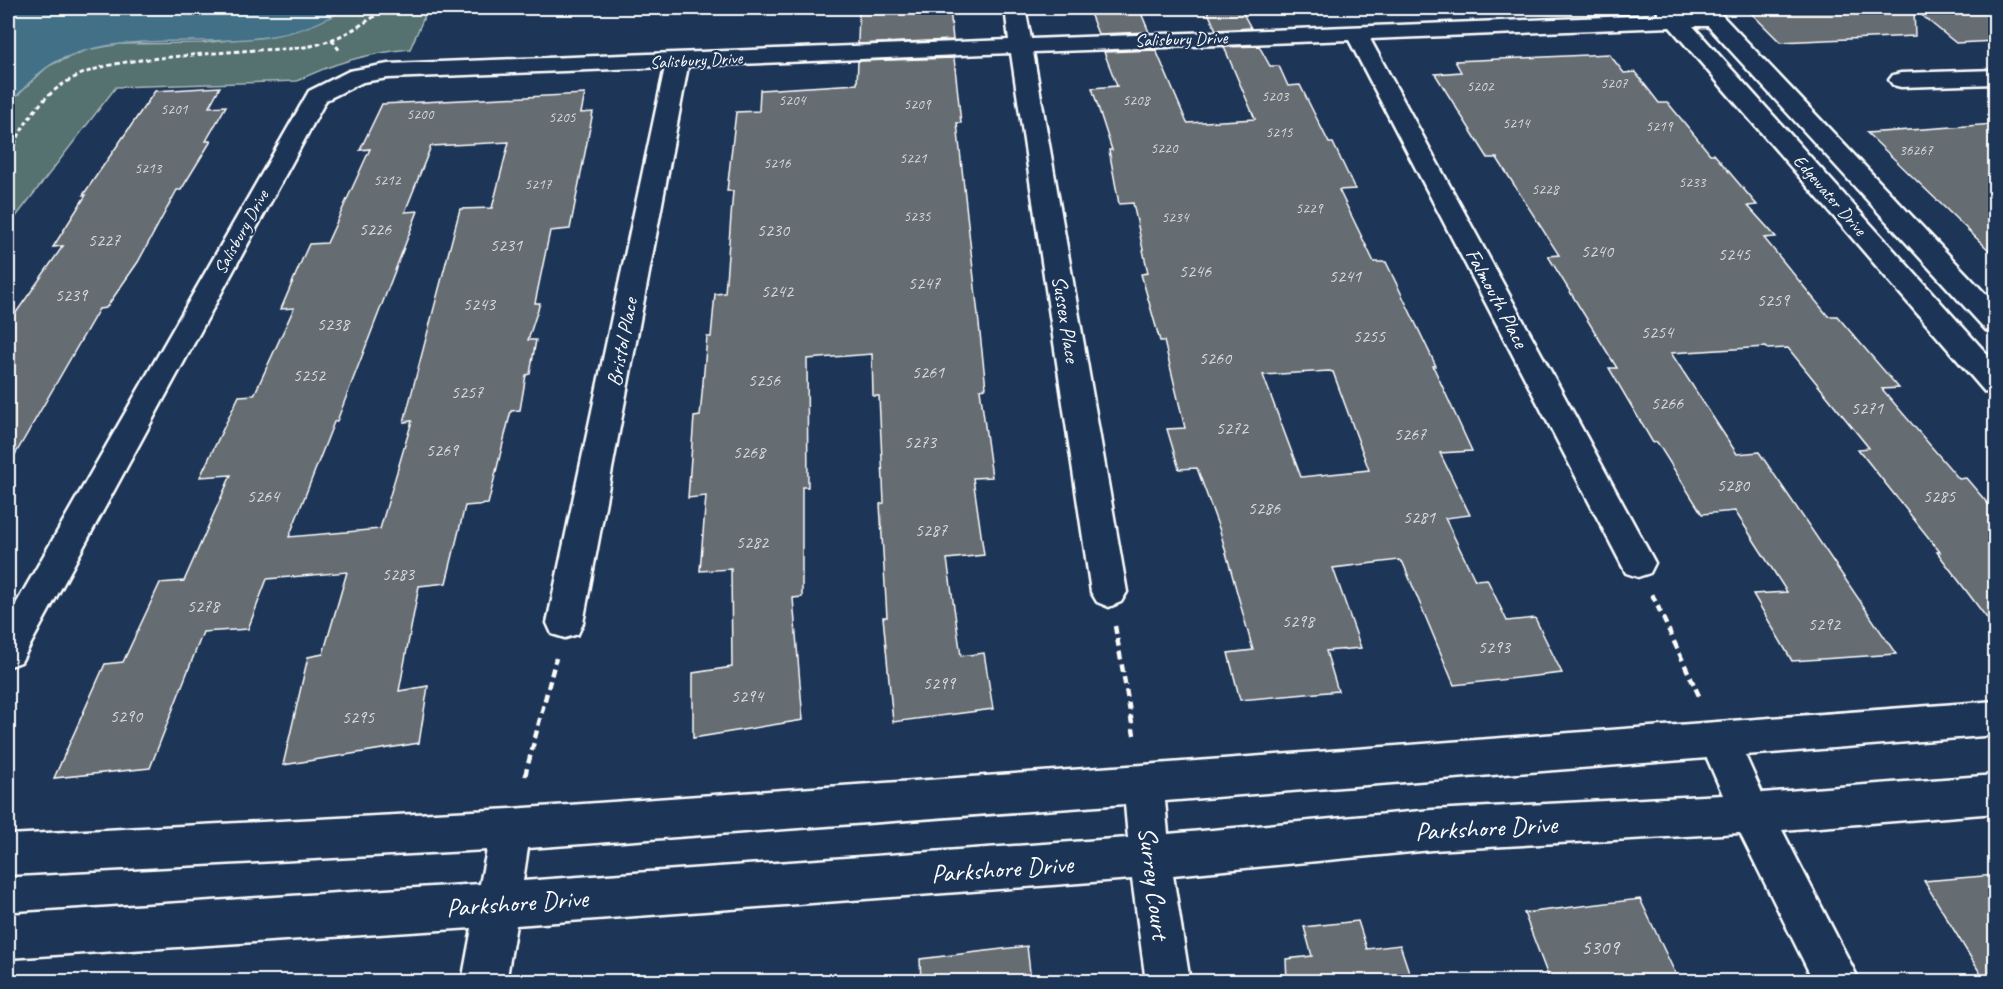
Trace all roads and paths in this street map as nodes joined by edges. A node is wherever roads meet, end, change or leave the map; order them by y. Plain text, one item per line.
1 (387, 8) edge
2 (1015, 8) edge
3 (1709, 13) edge
4 (1670, 14) edge
5 (1356, 33) junction
6 (1022, 45) junction
7 (678, 61) junction
8 (1995, 77) edge
9 (1901, 80) dead end
10 (8, 158) edge
11 (1995, 324) edge
12 (1995, 333) edge
13 (1954, 336) junction
14 (1995, 384) edge
15 (1638, 563) joint
16 (1109, 592) joint
17 (565, 623) joint
18 (8, 651) edge
19 (1701, 700) dead end
20 (1995, 718) edge
21 (1134, 735) dead end
22 (1719, 740) junction
23 (525, 776) dead end
24 (1143, 784) junction
25 (1995, 794) edge
26 (1751, 813) junction
27 (512, 829) junction
28 (8, 855) edge
29 (1150, 858) junction
30 (499, 905) junction
31 (8, 936) edge
32 (484, 981) edge
33 (1168, 981) edge
34 (1838, 981) edge

1 - 10 path
2 - 6 street, Sussex Place
3 - 4 street, Salisbury Drive
3 - 11 street, Edgewater Drive
4 - 5 street, Salisbury Drive
4 - 13 street, Edgewater Drive
5 - 6 street, Salisbury Drive
5 - 15 street, Falmouth Place
6 - 7 street, Salisbury Drive
6 - 16 street, Sussex Place
7 - 17 street, Bristol Place
7 - 18 street, Salisbury Drive
8 - 9 street
12 - 13 street
13 - 14 street, Edgewater Drive
15 - 19 path
16 - 21 path
17 - 23 path
20 - 22 street
22 - 24 street
22 - 26 street
24 - 27 street
24 - 29 street, Surrey Court
25 - 26 street, Parkshore Drive
26 - 29 street, Parkshore Drive
26 - 34 street
27 - 28 street
27 - 30 street
29 - 30 street, Parkshore Drive
29 - 33 street, Surrey Court
30 - 31 street, Parkshore Drive
30 - 32 street

